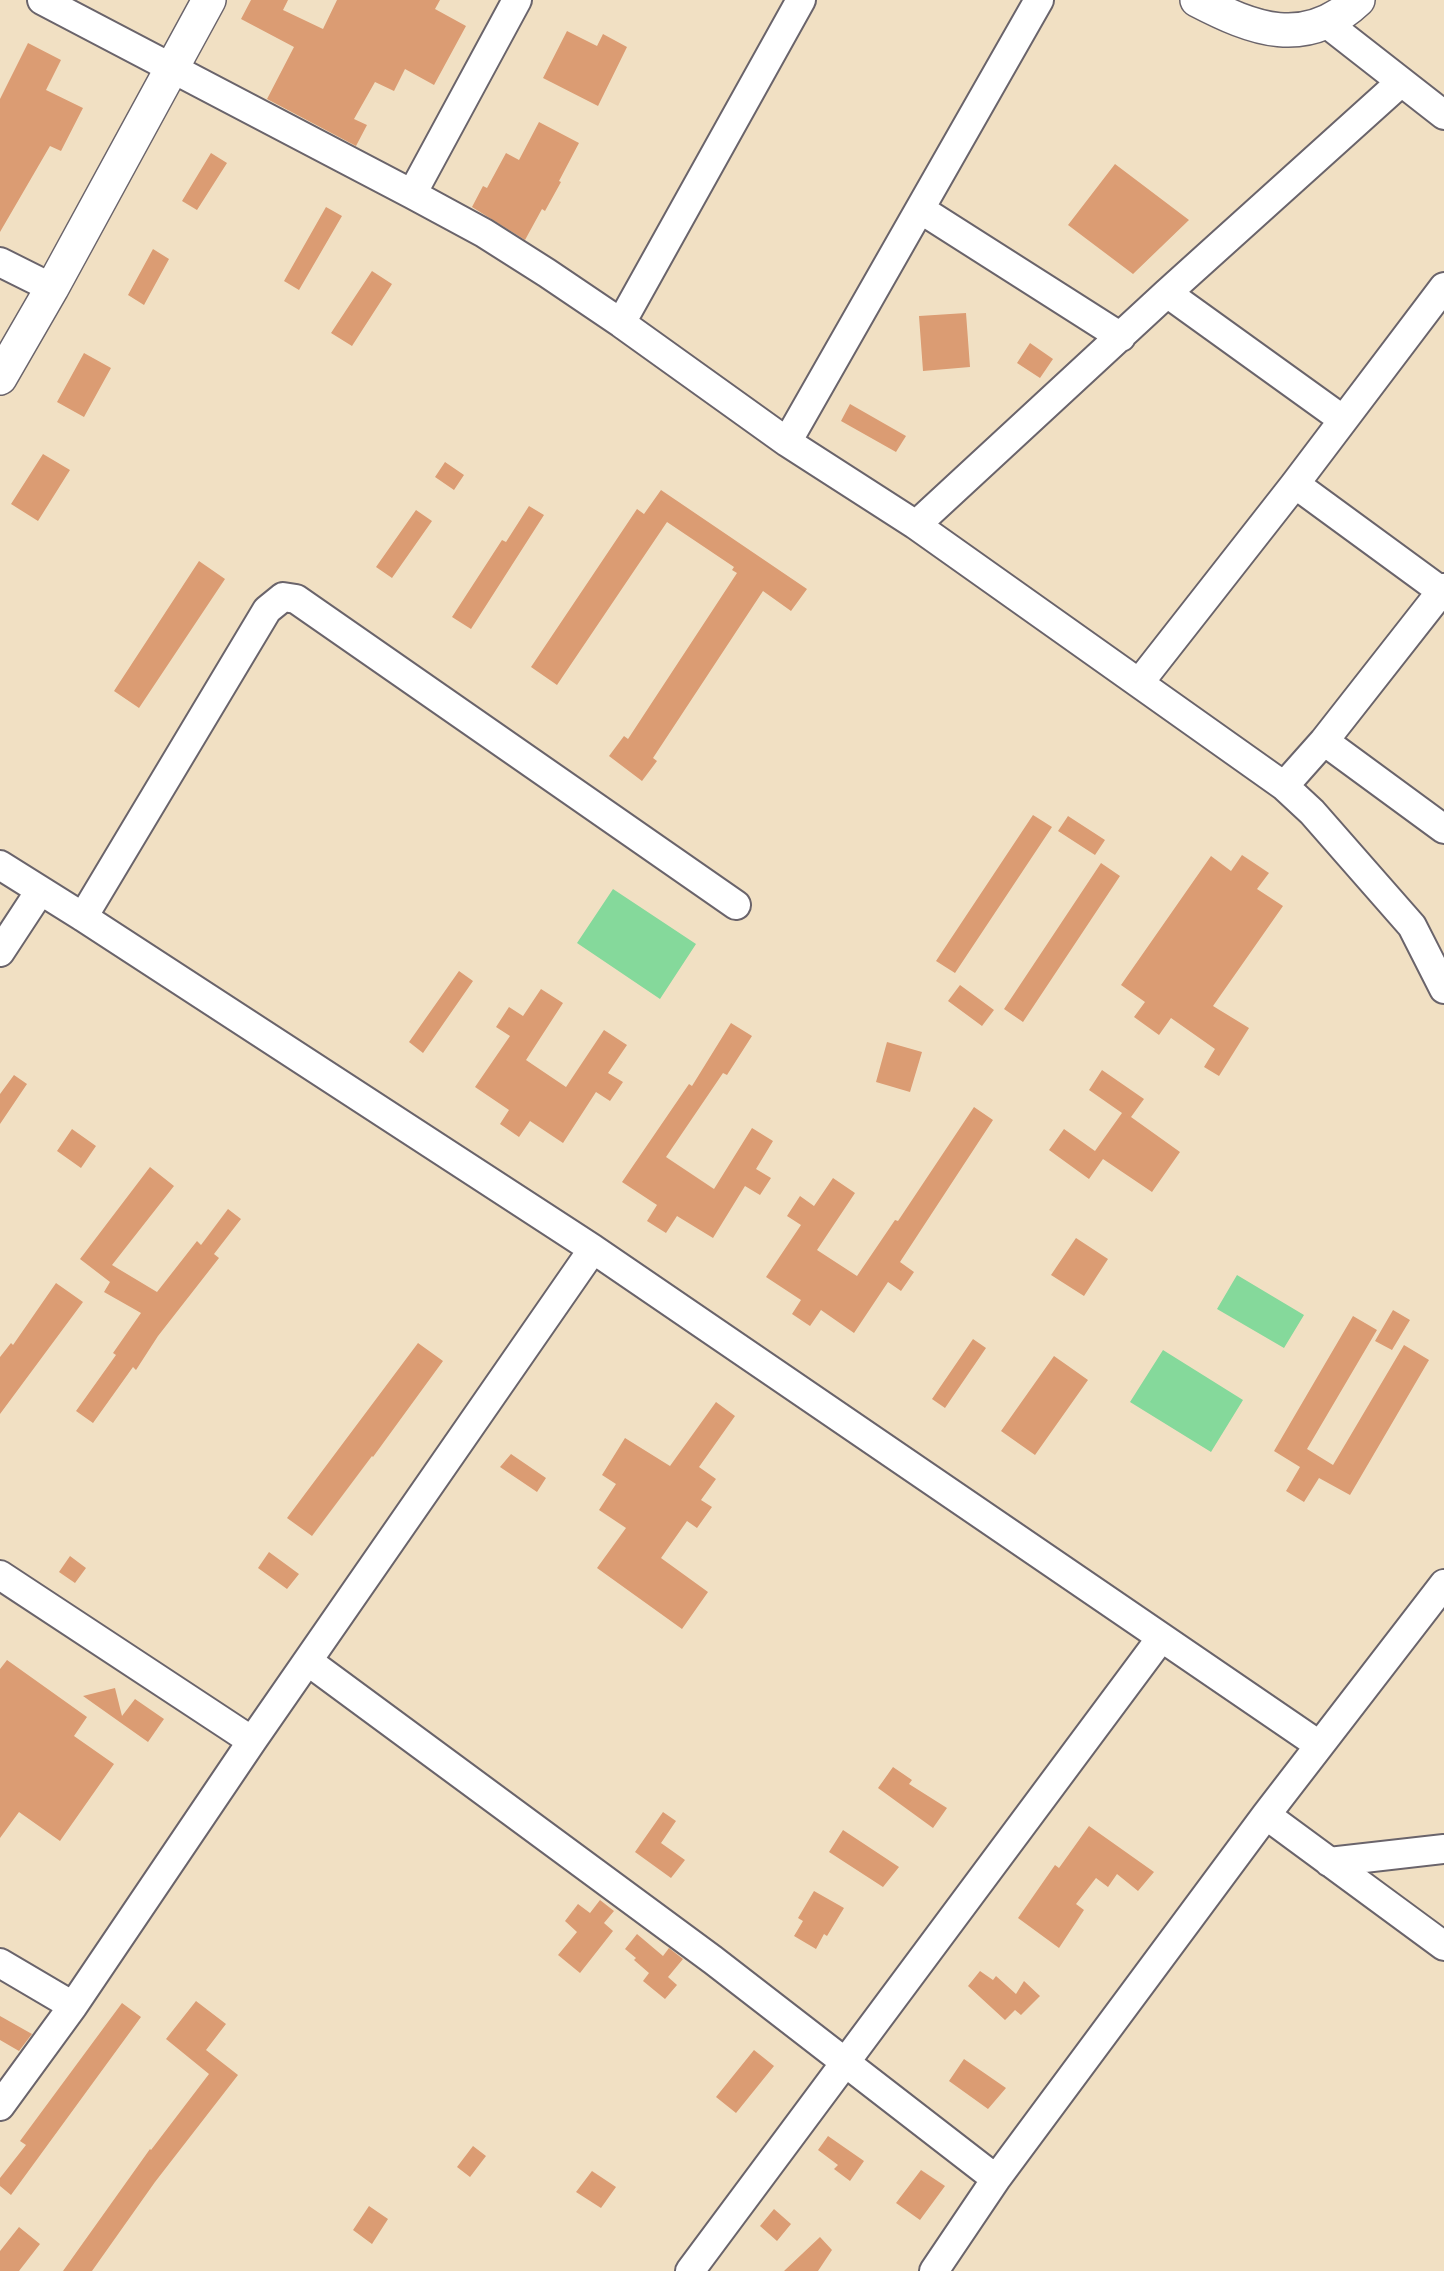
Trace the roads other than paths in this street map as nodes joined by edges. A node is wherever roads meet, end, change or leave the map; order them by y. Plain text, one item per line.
1 (42, 0) edge
2 (209, 0) edge
3 (518, 0) edge
4 (801, 0) edge
5 (1039, 0) edge
6 (1197, 0) edge
7 (1358, 0) edge
8 (1325, 22) junction
9 (172, 68) junction
10 (1401, 82) junction
11 (1444, 115) edge
12 (412, 194) junction
13 (920, 209) junction
14 (0, 262) edge
15 (1444, 287) edge
16 (52, 288) junction
17 (1167, 293) junction
18 (621, 323) junction
19 (1121, 337) junction
20 (0, 378) edge
21 (1342, 419) junction
22 (787, 442) junction
23 (1295, 484) junction
24 (916, 525) junction
25 (1443, 591) edge
26 (1140, 683) junction
27 (1324, 741) junction
28 (1284, 786) junction
29 (1444, 829) edge
30 (0, 865) edge
31 (40, 891) junction
32 (736, 905) dead end
33 (83, 917) junction
34 (0, 952) edge
35 (1444, 989) edge
36 (593, 1249) junction
37 (0, 1575) edge
38 (1444, 1584) edge
39 (1161, 1638) junction
40 (309, 1662) junction
41 (252, 1741) junction
42 (1319, 1745) junction
43 (1266, 1815) junction
44 (1444, 1849) edge
45 (1329, 1862) junction
46 (1444, 1946) edge
47 (0, 1963) edge
48 (73, 2006) junction
49 (846, 2061) junction
50 (0, 2106) edge
51 (996, 2179) junction
52 (690, 2271) edge
53 (934, 2271) edge

1 - 9 street
2 - 9 main road
3 - 12 street
4 - 18 street
5 - 13 street
6 - 8 main road
7 - 8 main road
8 - 10 street
9 - 12 street
9 - 16 main road
10 - 11 street
10 - 17 street
12 - 18 street
13 - 19 street
13 - 22 street
14 - 16 street
15 - 21 street
16 - 20 main road
17 - 19 street
17 - 21 street
18 - 22 street
19 - 24 street
21 - 23 street
22 - 24 street
23 - 25 street
23 - 26 street
24 - 26 street
25 - 27 street
26 - 28 street
27 - 28 street
27 - 29 street
28 - 35 street
30 - 31 street
31 - 33 street
31 - 34 street
32 - 33 street
33 - 36 street
36 - 39 street
36 - 40 street
37 - 41 street
38 - 42 street
39 - 42 street
39 - 49 street
40 - 41 street
40 - 49 street
41 - 48 street
42 - 43 street
43 - 45 street
43 - 51 street
44 - 45 street
45 - 46 street
47 - 48 street
48 - 50 street
49 - 51 street
49 - 52 street
51 - 53 street

